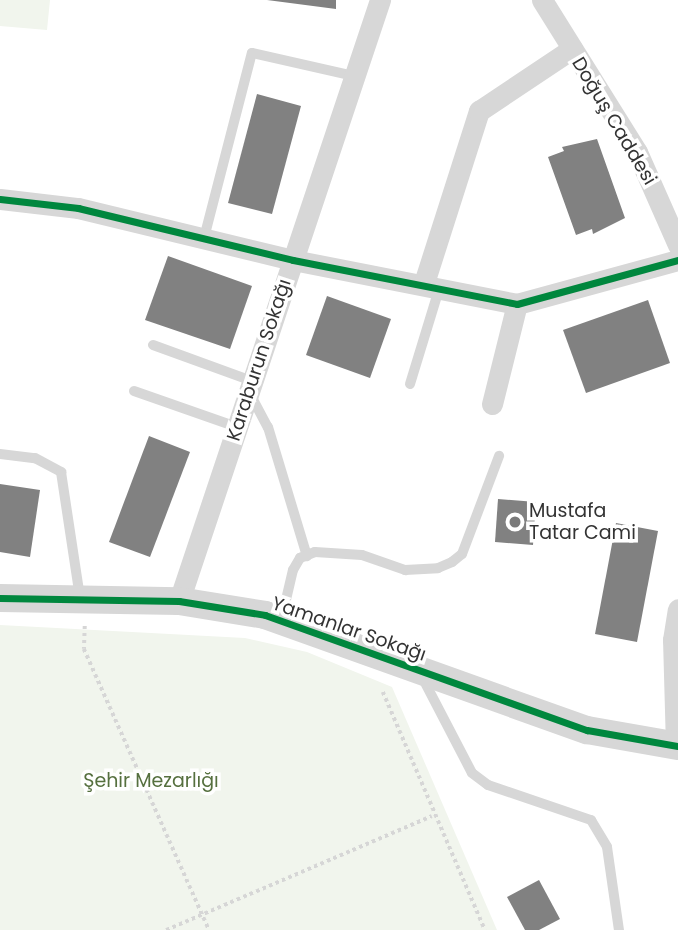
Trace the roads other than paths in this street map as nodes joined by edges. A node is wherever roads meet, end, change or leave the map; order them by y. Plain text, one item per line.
1 (380, 0) edge
2 (542, 0) edge
3 (572, 49) junction
4 (354, 76) junction
5 (0, 199) edge
6 (204, 238) junction
7 (678, 246) edge
8 (292, 260) junction
9 (678, 260) edge
10 (432, 284) junction
11 (517, 304) junction
12 (153, 345) dead end
13 (410, 384) dead end
14 (250, 386) junction
15 (134, 391) dead end
16 (492, 404) dead end
17 (237, 427) junction
18 (0, 454) edge
19 (499, 456) dead end
20 (307, 556) junction
21 (0, 598) edge
22 (179, 601) junction
23 (678, 609) edge
24 (83, 613) junction
25 (281, 621) junction
26 (418, 669) junction
27 (677, 746) edge
28 (619, 930) edge

1 - 4 street, Karaburun Sokağı
2 - 3 street, Doğuş Caddesi
3 - 7 street, Doğuş Caddesi
3 - 10 street
4 - 6 lane
4 - 8 street, Karaburun Sokağı
5 - 6 street
6 - 8 street
8 - 10 street
8 - 14 street, Karaburun Sokağı
9 - 11 street
10 - 11 street
10 - 13 lane
11 - 16 street
12 - 14 lane
14 - 17 street, Karaburun Sokağı
14 - 20 lane
15 - 17 lane
17 - 22 street, Karaburun Sokağı
18 - 24 lane
19 - 20 lane
20 - 25 lane
21 - 24 street, Yamanlar Sokağı
22 - 24 street, Yamanlar Sokağı
22 - 25 street, Yamanlar Sokağı
23 - 27 street
25 - 26 street, Yamanlar Sokağı
26 - 27 street, Yamanlar Sokağı
26 - 28 lane

